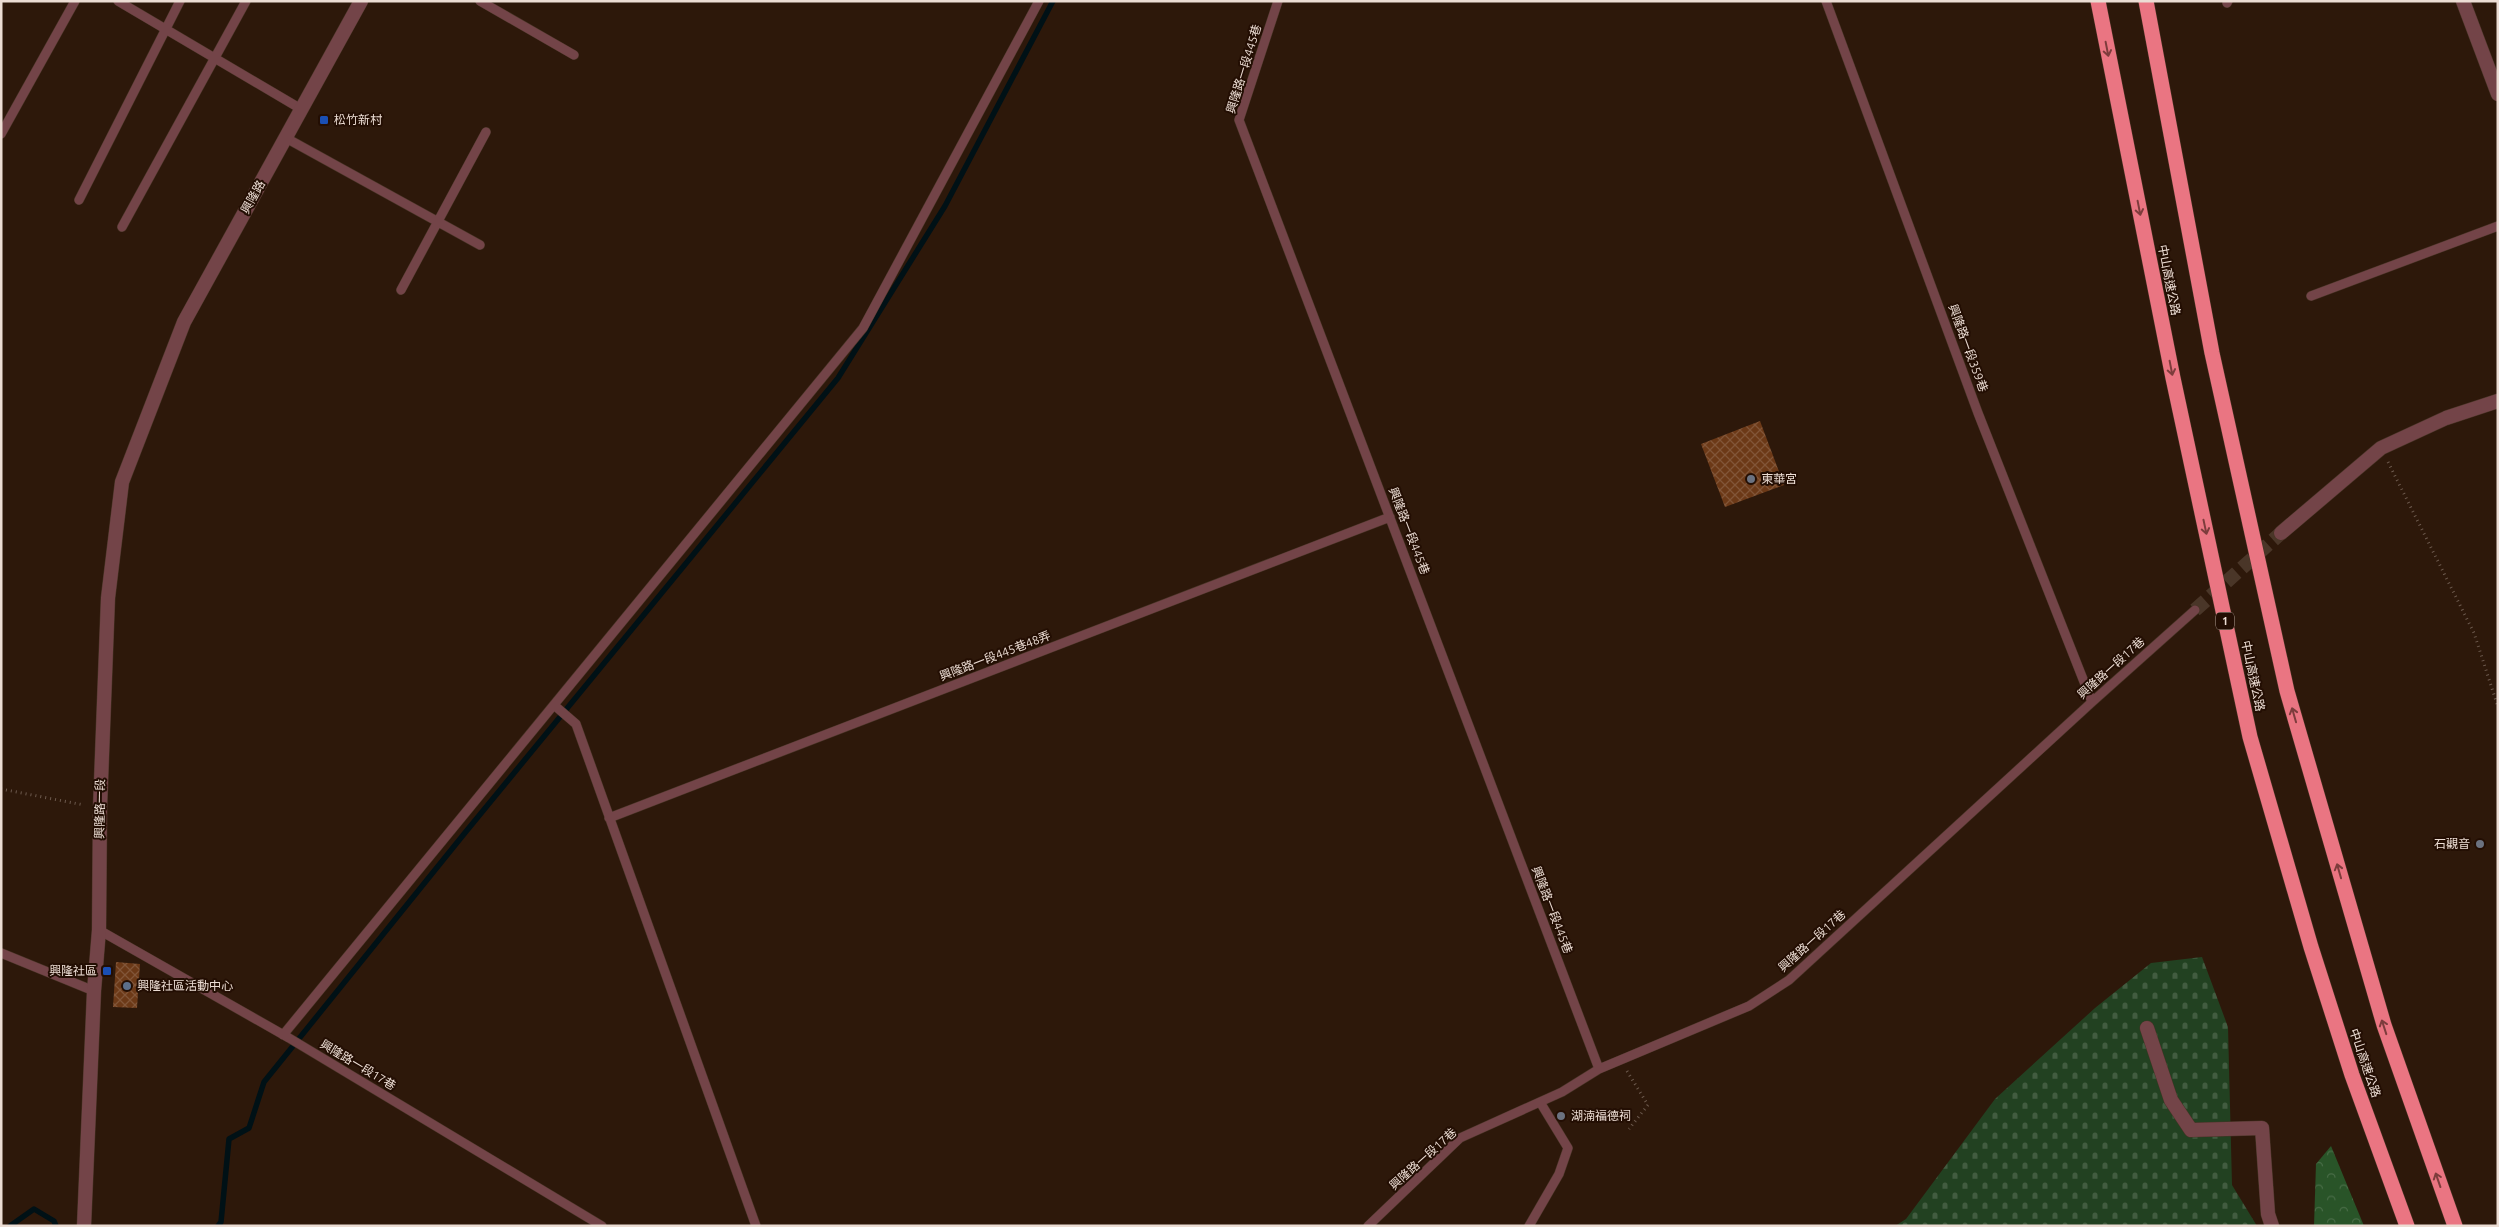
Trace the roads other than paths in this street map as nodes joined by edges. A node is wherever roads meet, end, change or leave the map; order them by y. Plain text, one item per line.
1 (75, 1) edge
2 (118, 1) edge
3 (180, 1) edge
4 (246, 1) edge
5 (361, 1) edge
6 (480, 1) edge
7 (1039, 1) edge
8 (1278, 1) edge
9 (1826, 1) edge
10 (2098, 1) edge
11 (2146, 1) edge
12 (2463, 1) edge
13 (165, 29) junction
14 (574, 55) dead end
15 (214, 58) junction
16 (2498, 94) edge
17 (301, 109) junction
18 (486, 132) dead end
19 (1, 134) edge
20 (286, 138) junction
21 (79, 200) dead end
22 (439, 222) junction
23 (2498, 226) edge
24 (122, 227) dead end
25 (480, 244) dead end
26 (401, 290) dead end
27 (2311, 296) dead end
28 (153, 397) joint
29 (2498, 401) edge
30 (1390, 517) junction
31 (2281, 533) tunnel mouth
32 (2195, 610) tunnel mouth
33 (2092, 702) junction
34 (555, 707) junction
35 (609, 818) junction
36 (99, 930) junction
37 (1, 953) edge
38 (94, 991) junction
39 (2147, 1028) dead end
40 (286, 1037) junction
41 (1599, 1069) junction
42 (1540, 1102) junction
43 (84, 1226) edge
44 (602, 1226) edge
45 (756, 1226) edge
46 (1368, 1226) edge
47 (1529, 1226) edge
48 (2272, 1226) edge
49 (2407, 1226) edge
50 (2455, 1226) edge

1 - 19 lane
2 - 13 lane
3 - 13 lane
4 - 15 lane
5 - 17 street, 興隆路
6 - 14 lane
7 - 34 lane
8 - 30 lane, 興隆路一段445巷
9 - 33 lane, 興隆路一段359巷
10 -> 49 highway, 中山高速公路 / 1
50 -> 11 highway
12 - 16 street
13 - 15 lane
13 - 21 lane
15 - 17 lane
15 - 24 lane
17 - 20 street, 興隆路
18 - 22 lane
20 - 22 lane
20 - 28 street, 興隆路
22 - 25 lane
22 - 26 lane
23 - 27 lane
28 - 36 street, 興隆路一段
29 - 31 street
30 - 35 lane, 興隆路一段445巷48弄
30 - 41 lane, 興隆路一段445巷
32 - 33 lane, 興隆路一段17巷
33 - 41 lane, 興隆路一段17巷
34 - 35 lane
34 - 40 lane
35 - 45 lane
36 - 38 street, 興隆路一段
36 - 40 lane, 興隆路一段17巷
37 - 38 lane
38 - 43 street, 興隆路一段
39 - 48 street
40 - 44 lane, 興隆路一段17巷
41 - 42 lane, 興隆路一段17巷
42 - 46 lane, 興隆路一段17巷
42 - 47 lane

